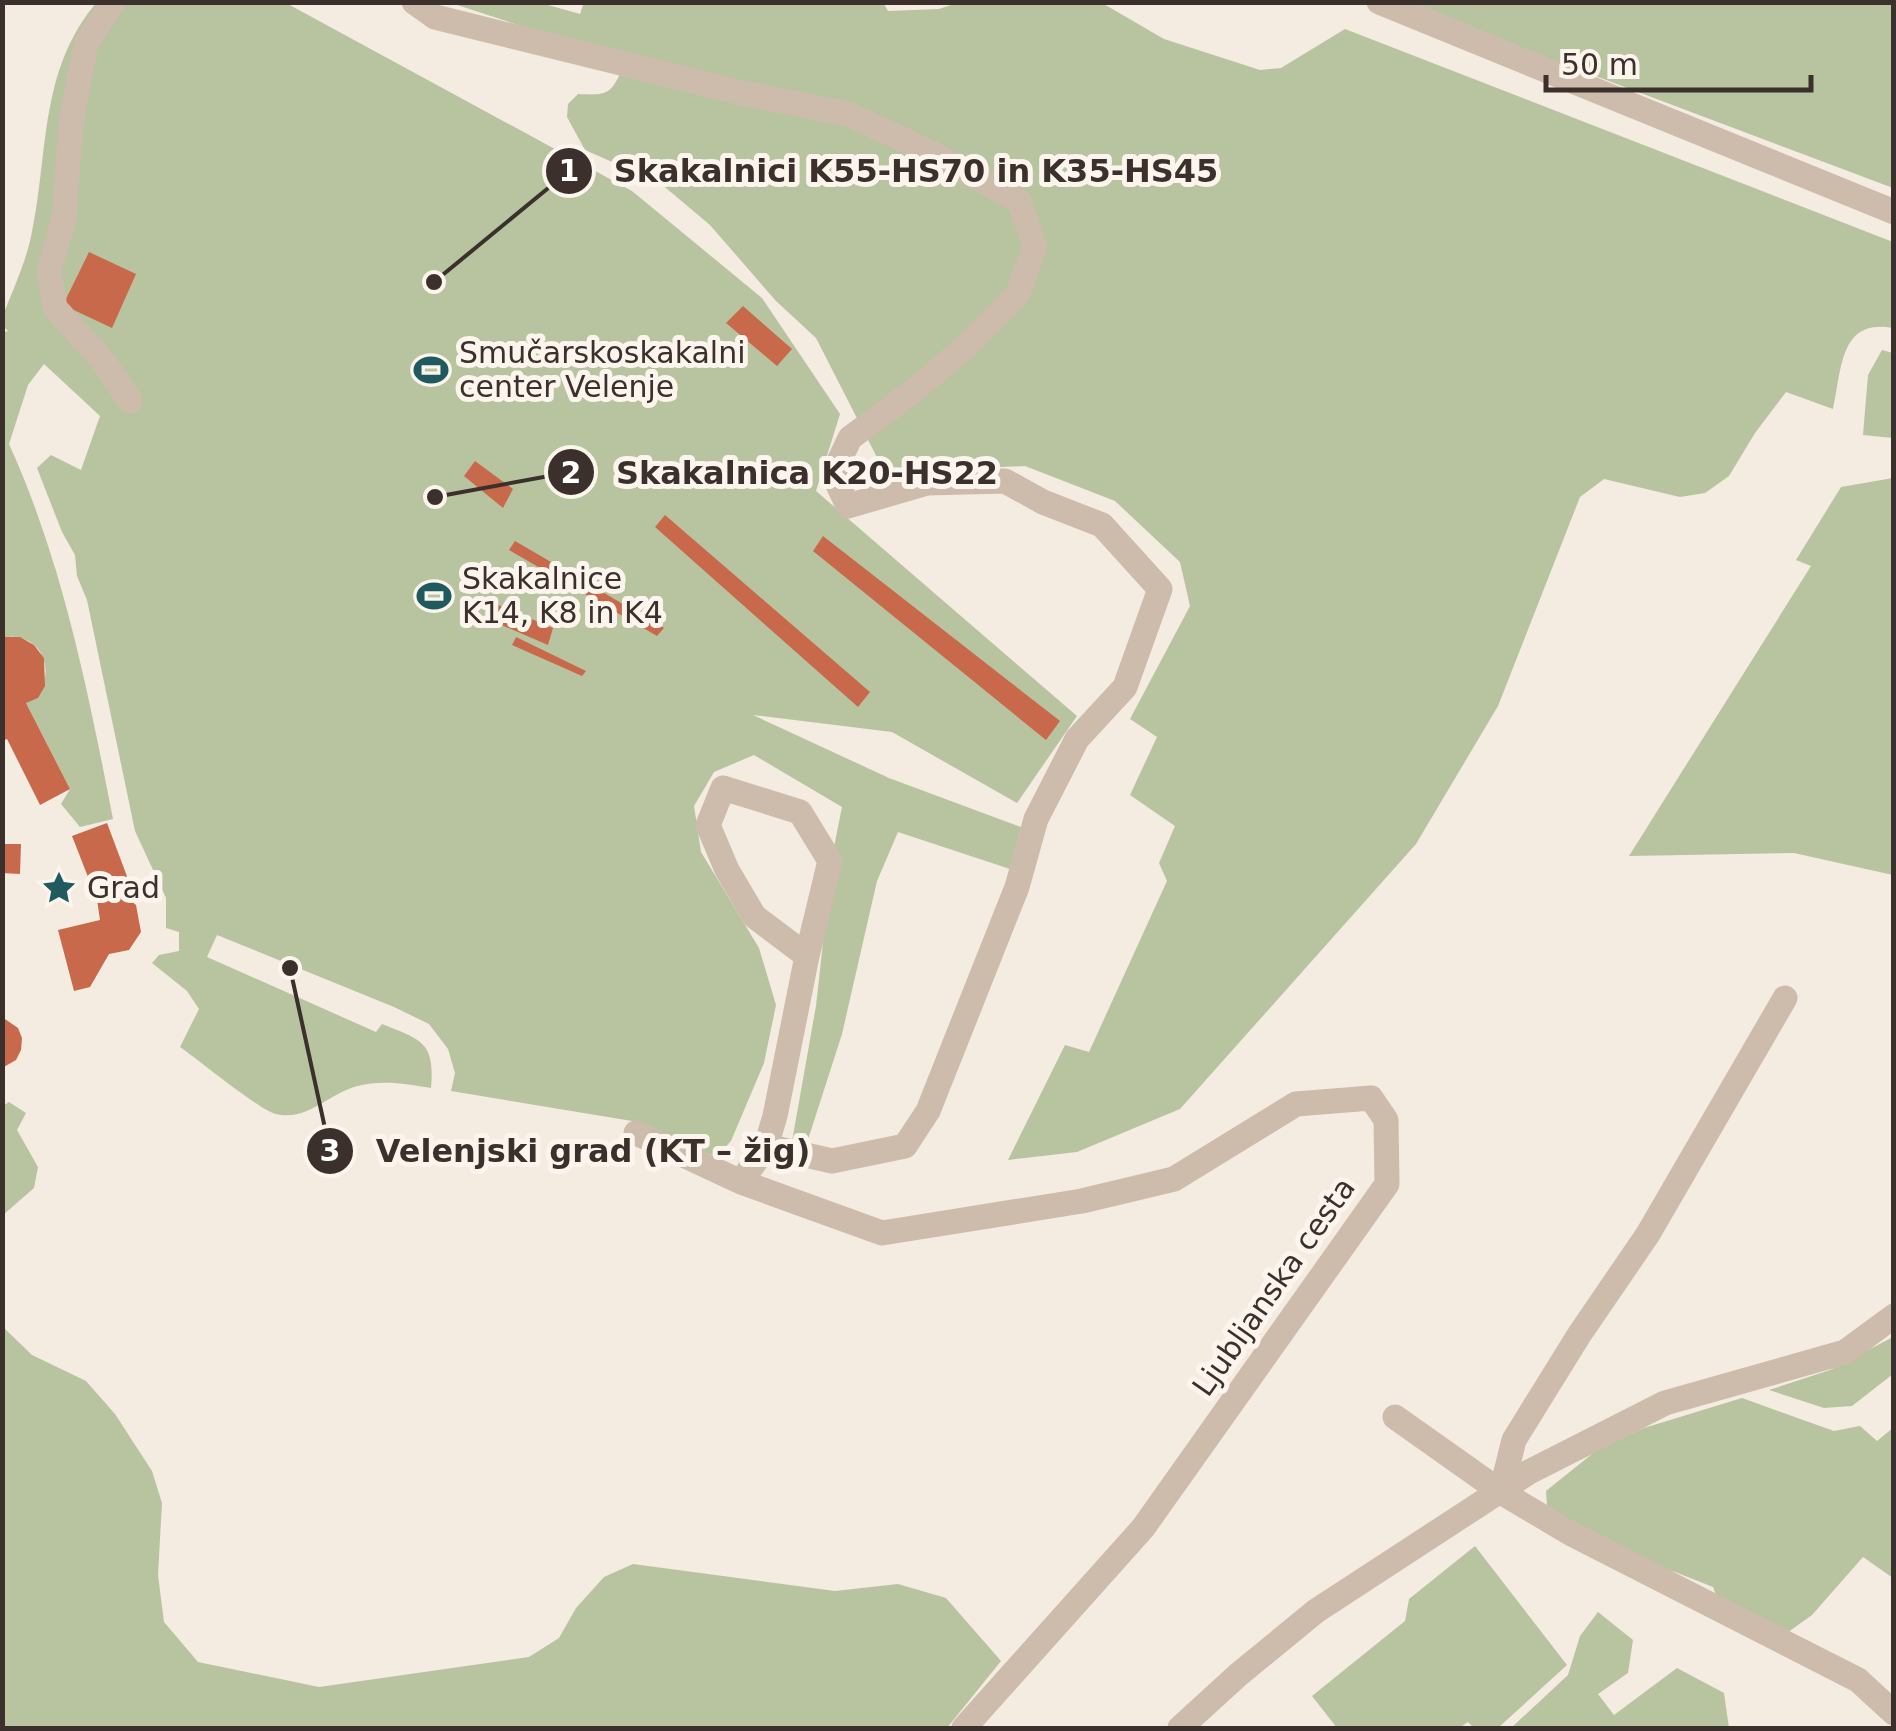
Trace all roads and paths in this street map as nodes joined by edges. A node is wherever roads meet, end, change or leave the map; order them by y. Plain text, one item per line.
1 (113, 2) edge
2 (414, 2) edge
3 (1378, 2) edge
4 (1894, 212) edge
5 (130, 400) dead end
6 (806, 956) junction
7 (1785, 998) dead end
8 (636, 1132) dead end
9 (766, 1146) junction
10 (741, 1182) junction
11 (1894, 1316) edge
12 (1394, 1417) dead end
13 (1501, 1492) junction
14 (1894, 1714) edge
15 (964, 1728) edge
16 (1180, 1728) edge

1 - 5 street
2 - 9 street
3 - 4 street
6 - 6 street
6 - 9 street
7 - 13 street
8 - 10 street, Ljubljanska cesta
9 - 10 street
10 - 15 street, Ljubljanska cesta
11 - 13 street
12 - 13 street
13 - 14 street
13 - 16 street

